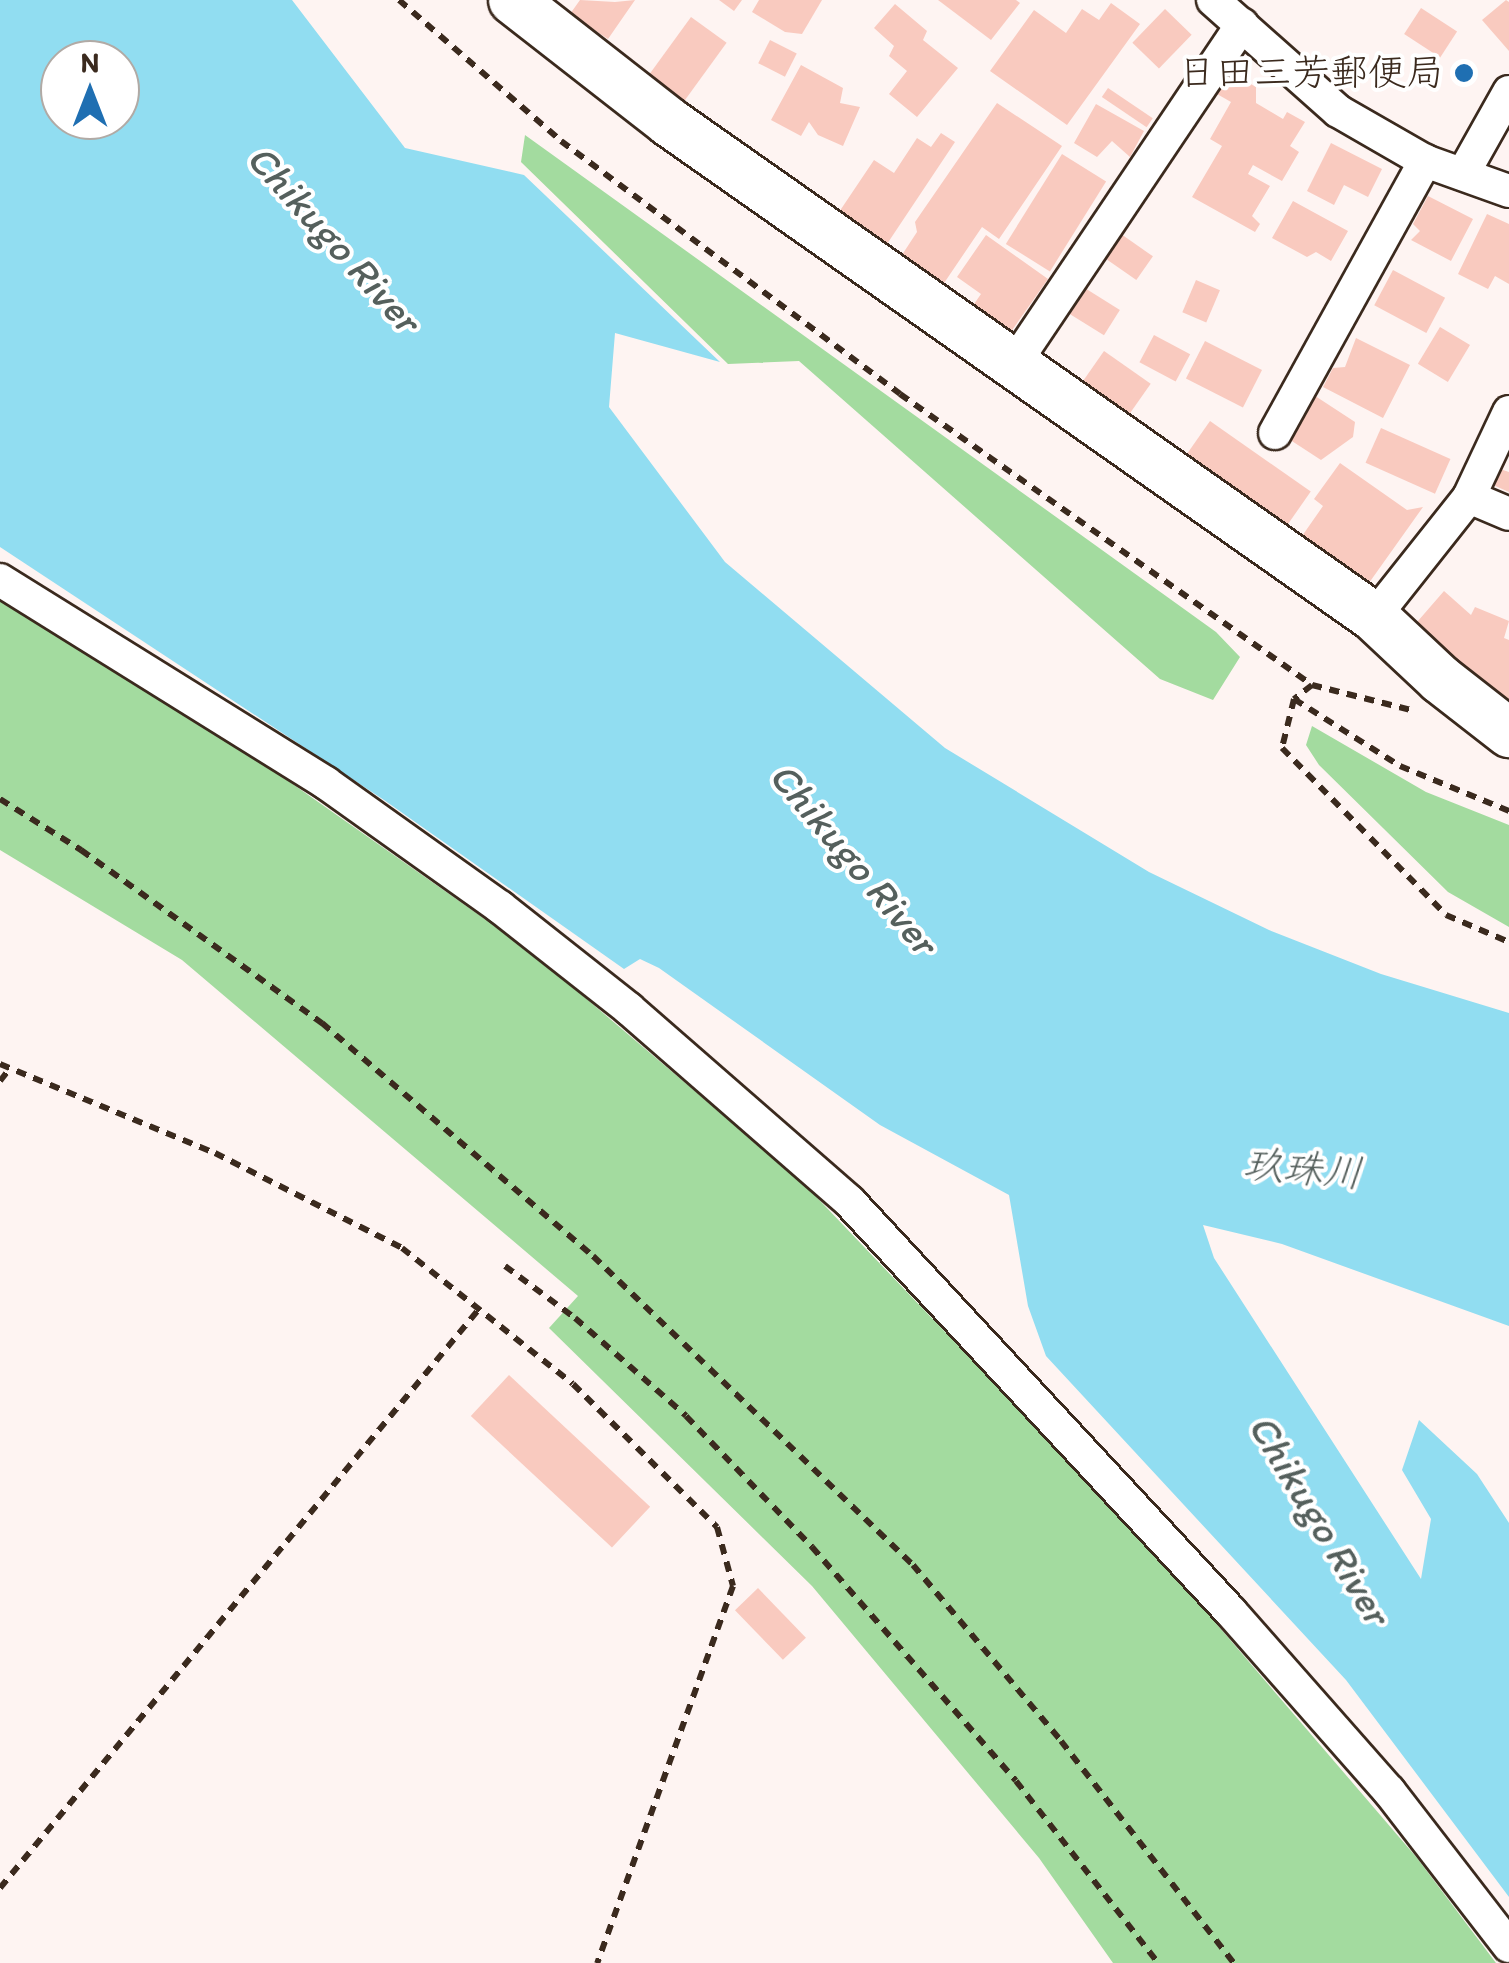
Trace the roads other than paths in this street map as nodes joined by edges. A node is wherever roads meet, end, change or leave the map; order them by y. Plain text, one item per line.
1 (513, 0) edge
2 (1213, 0) edge
3 (1242, 26) junction
4 (1509, 92) edge
5 (1425, 161) junction
6 (1464, 174) junction
7 (1509, 191) edge
8 (1014, 364) junction
9 (1509, 412) edge
10 (1275, 433) dead end
11 (1470, 497) junction
12 (1509, 514) edge
13 (0, 580) edge
14 (1374, 617) junction
15 (1509, 733) edge
16 (1509, 1946) edge

1 - 8 street
2 - 3 street
3 - 5 street
3 - 8 street
4 - 6 street
5 - 6 street
5 - 10 street
6 - 7 street
8 - 14 street
9 - 11 street
11 - 12 street
11 - 14 street
13 - 16 street
14 - 15 street

